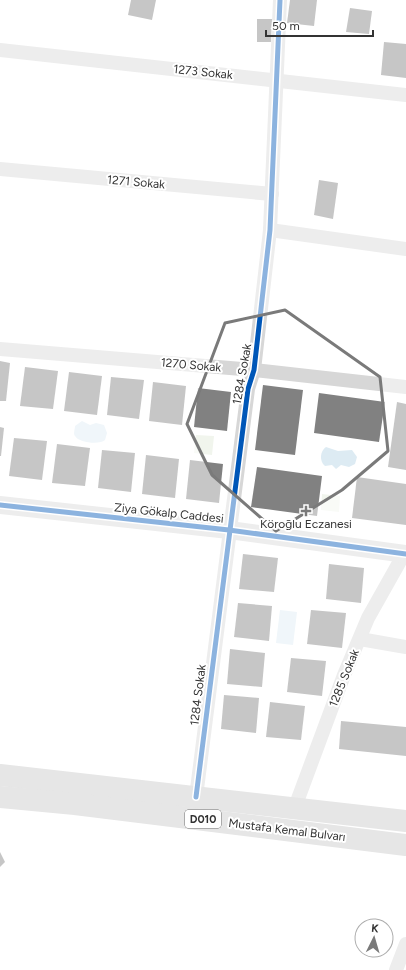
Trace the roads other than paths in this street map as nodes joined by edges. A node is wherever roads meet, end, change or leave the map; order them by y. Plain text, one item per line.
1 (280, 0) edge
2 (0, 50) edge
3 (277, 80) junction
4 (406, 95) edge
5 (0, 169) edge
6 (272, 194) junction
7 (270, 230) junction
8 (406, 249) edge
9 (0, 349) edge
10 (254, 370) junction
11 (406, 387) edge
12 (0, 505) edge
13 (229, 530) junction
14 (405, 554) edge
15 (360, 639) junction
16 (406, 647) edge
17 (0, 774) edge
18 (0, 797) edge
19 (196, 797) junction
20 (295, 807) junction
21 (406, 821) edge
22 (405, 847) edge
23 (406, 944) edge
24 (396, 970) edge

1 - 3 street, 1284 Sokak
2 - 3 street, 1273 Sokak
3 - 4 street, 1273 Sokak
3 - 6 street, 1284 Sokak
5 - 6 street, 1271 Sokak
6 - 7 street, 1284 Sokak
7 - 8 street
7 - 10 street, 1284 Sokak
9 - 10 street, 1270 Sokak
10 - 11 street, 1270 Sokak
10 - 13 street, 1284 Sokak
12 - 13 street, Ziya Gökalp Caddesi
13 - 14 street, Ziya Gökalp Caddesi
13 - 19 street, 1284 Sokak
14 - 15 street, 1285 Sokak
15 - 16 street
15 - 20 street, 1285 Sokak
17 - 19 highway, Mustafa Kemal Bulvarı / D010
18 - 22 highway, Mustafa Kemal Bulvarı / D010
19 - 20 highway, Mustafa Kemal Bulvarı / D010
20 - 21 highway, Mustafa Kemal Bulvarı / D010
23 - 24 street

